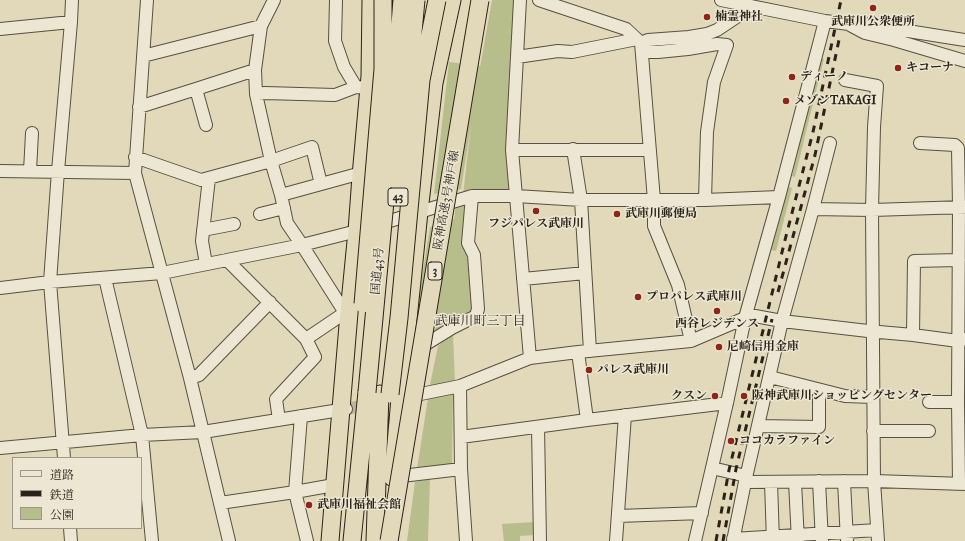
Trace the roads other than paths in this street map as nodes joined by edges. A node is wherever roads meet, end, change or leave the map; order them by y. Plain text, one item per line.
1 (72, 0) edge
2 (147, 0) edge
3 (274, 0) edge
4 (336, 0) edge
5 (371, 0) edge
6 (383, 0) edge
7 (402, 0) edge
8 (416, 0) edge
9 (437, 0) edge
10 (452, 0) edge
11 (481, 0) edge
12 (520, 0) edge
13 (539, 0) edge
14 (720, 0) edge
15 (749, 5) junction
16 (825, 21) junction
17 (71, 22) junction
18 (849, 24) junction
19 (260, 26) junction
20 (0, 29) edge
21 (965, 40) edge
22 (640, 45) junction
23 (143, 56) junction
24 (517, 57) junction
25 (965, 61) edge
26 (255, 70) junction
27 (845, 80) dead end
28 (362, 88) junction
29 (196, 89) junction
30 (256, 94) junction
31 (139, 107) junction
32 (206, 125) dead end
33 (32, 132) dead end
34 (830, 143) dead end
35 (920, 143) dead end
36 (573, 149) junction
37 (512, 150) junction
38 (650, 150) junction
39 (136, 157) junction
40 (271, 161) junction
41 (0, 171) edge
42 (30, 171) junction
43 (58, 171) junction
44 (135, 173) junction
45 (361, 176) junction
46 (209, 178) junction
47 (321, 184) junction
48 (281, 195) junction
49 (472, 196) junction
50 (516, 196) junction
51 (779, 197) junction
52 (581, 200) junction
53 (654, 200) junction
54 (705, 200) junction
55 (962, 207) edge
56 (284, 208) junction
57 (813, 209) junction
58 (872, 210) junction
59 (419, 212) junction
60 (260, 214) dead end
61 (234, 224) dead end
62 (203, 230) junction
63 (357, 231) junction
64 (302, 245) junction
65 (227, 260) junction
66 (961, 263) edge
67 (206, 264) junction
68 (162, 273) junction
69 (585, 273) junction
70 (105, 278) junction
71 (523, 279) junction
72 (50, 282) junction
73 (0, 288) edge
74 (270, 302) junction
75 (349, 313) junction
76 (745, 318) junction
77 (782, 321) junction
78 (872, 331) junction
79 (913, 335) junction
80 (306, 339) junction
81 (962, 340) edge
82 (691, 341) junction
83 (584, 352) junction
84 (530, 358) junction
85 (404, 359) junction
86 (770, 377) junction
87 (190, 378) junction
88 (460, 386) junction
89 (819, 390) junction
90 (382, 394) junction
91 (873, 397) junction
92 (929, 402) dead end
93 (958, 402) junction
94 (727, 403) junction
95 (344, 410) junction
96 (625, 415) junction
97 (301, 416) junction
98 (279, 420) junction
99 (587, 420) junction
100 (758, 426) junction
101 (538, 427) junction
102 (873, 431) junction
103 (929, 431) dead end
104 (203, 432) junction
105 (142, 435) junction
106 (461, 437) junction
107 (63, 442) junction
108 (0, 448) edge
109 (64, 457) edge
110 (712, 468) junction
111 (461, 469) junction
112 (393, 478) junction
113 (746, 479) junction
114 (844, 481) junction
115 (874, 481) junction
116 (771, 482) junction
117 (795, 482) junction
118 (819, 482) junction
119 (962, 483) edge
120 (334, 485) junction
121 (295, 492) junction
122 (220, 503) junction
123 (702, 513) junction
124 (618, 516) junction
125 (70, 529) edge
126 (877, 536) edge
127 (847, 537) edge
128 (798, 538) edge
129 (822, 538) edge
130 (773, 539) edge
131 (733, 540) edge
132 (749, 540) edge
133 (71, 541) edge
134 (152, 541) edge
135 (229, 541) edge
136 (307, 541) edge
137 (330, 541) edge
138 (352, 541) edge
139 (374, 541) edge
140 (388, 541) edge
141 (394, 541) edge
142 (466, 541) edge
143 (540, 541) edge
144 (616, 541) edge
145 (696, 541) edge

1 - 17 street
2 - 23 street
3 - 19 street
4 - 28 street
5 - 28 highway
6 - 90 highway, bridge
7 - 90 highway, 国道43号 / 43, bridge
8 - 90 highway, 国道43号 / 43, bridge
9 - 90 highway, bridge
10 - 59 highway
11 - 140 highway, 阪神高速3号神戸線 / 3, bridge
11 - 141 highway, 阪神高速3号神戸線 / 3, bridge
12 - 24 street
13 - 22 street
14 - 15 street
15 - 16 street
15 - 22 street
16 - 18 street
16 - 51 street
17 - 20 street
17 - 43 street
18 - 21 street
18 - 25 street
19 - 23 street
19 - 26 street
22 - 24 street
22 - 38 street
22 - 54 street
23 - 31 street
24 - 37 street
26 - 29 street
26 - 30 street
27 - 58 street
28 - 30 street
28 - 45 highway
29 - 31 street
29 - 32 street
30 - 40 street
31 - 39 street
33 - 42 street
34 - 57 street
35 - 55 street
36 - 37 street
36 - 38 street
36 - 52 street
37 - 50 street
38 - 53 street
39 - 44 street
39 - 46 street
40 - 46 street
40 - 47 street
40 - 48 street
41 - 42 street
42 - 43 street
43 - 44 street
43 - 72 street
44 - 68 street
45 - 47 street
45 - 63 highway
46 - 62 street
47 - 48 street
48 - 56 street
49 - 50 street
49 - 59 street
49 - 85 street
50 - 52 street
50 - 71 street
51 - 54 street
51 - 76 street
52 - 53 street
52 - 69 street
53 - 54 street
53 - 82 street
55 - 58 street
55 - 66 street
56 - 60 street
56 - 64 street
57 - 58 street
57 - 77 street
58 - 78 street
59 - 63 street
59 - 85 highway
61 - 62 street
62 - 67 street
63 - 64 street
63 - 75 highway
64 - 65 street
64 - 75 street
65 - 67 street
65 - 74 street
66 - 79 street
66 - 81 street
67 - 68 street
68 - 70 street
68 - 87 street
69 - 71 street
69 - 83 street
70 - 72 street
70 - 105 street
71 - 84 street
72 - 73 street
72 - 107 street
74 - 80 street
74 - 87 street
75 - 80 street
75 - 95 highway
76 - 77 street
76 - 82 street
76 - 94 street
77 - 78 street
77 - 86 street
78 - 79 street
78 - 91 street
79 - 81 street
80 - 98 street
81 - 93 street
82 - 83 street
83 - 84 street
83 - 99 street
84 - 88 street
85 - 90 highway
86 - 89 street
86 - 100 street
87 - 104 street
88 - 90 street
88 - 106 street
89 - 91 street
89 - 100 street
90 - 112 highway
90 - 138 highway, 国道43号 / 43
90 - 139 highway, 国道43号 / 43
91 - 102 street
92 - 93 street
93 - 119 street
94 - 96 street
94 - 110 street
95 - 97 street
95 - 120 highway
96 - 99 street
96 - 124 street
97 - 98 street
97 - 121 street
98 - 104 street
99 - 101 street
100 - 113 street
101 - 106 street
101 - 143 street
102 - 103 street
102 - 115 street
104 - 105 street
104 - 122 street
105 - 107 street
105 - 134 street
106 - 111 street
107 - 108 street
107 - 109 street
110 - 113 street
110 - 123 street
111 - 112 street
111 - 142 street
112 - 140 highway
113 - 116 street
113 - 131 street
114 - 115 street
114 - 118 street
114 - 127 street
115 - 119 street
115 - 126 street
116 - 117 street
116 - 130 street
117 - 118 street
117 - 128 street
118 - 129 street
120 - 121 street
120 - 137 highway
121 - 122 street
121 - 136 street
122 - 135 street
123 - 124 street
123 - 145 street
124 - 144 street
125 - 133 street
126 - 127 street
127 - 129 street
128 - 129 street
128 - 130 street
130 - 132 street
131 - 132 street

